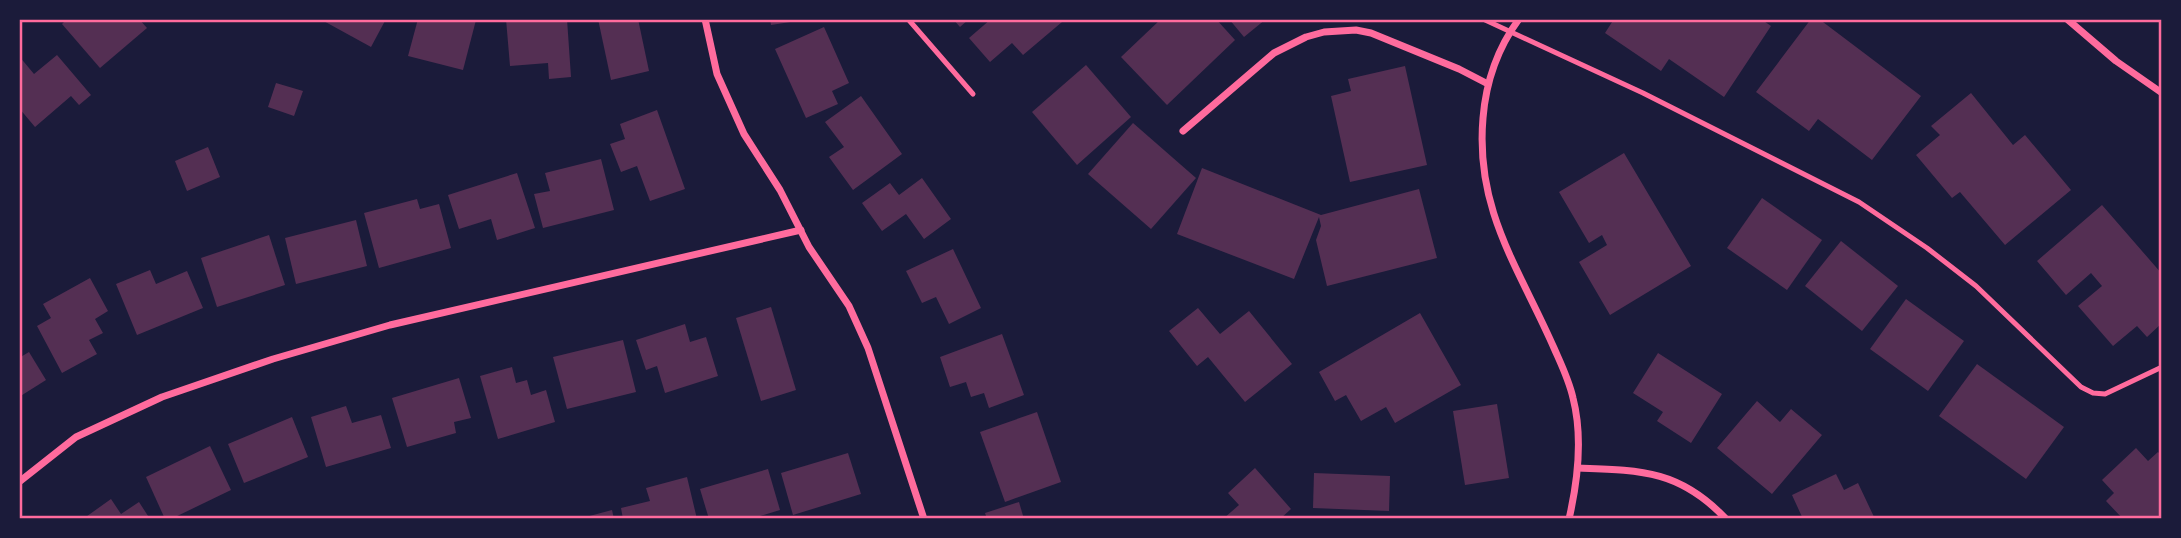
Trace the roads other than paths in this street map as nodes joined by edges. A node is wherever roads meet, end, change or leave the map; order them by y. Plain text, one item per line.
1 (705, 19) edge
2 (908, 19) edge
3 (1483, 19) edge
4 (1519, 19) edge
5 (2067, 19) edge
6 (1510, 32) junction
7 (1488, 83) junction
8 (2162, 93) edge
9 (973, 94) dead end
10 (1183, 131) dead end
11 (801, 230) junction
12 (2162, 367) edge
13 (1578, 468) junction
14 (19, 482) edge
15 (924, 519) edge
16 (1569, 519) edge
17 (1726, 519) edge

1 - 11 street
2 - 9 lane
3 - 6 lane
4 - 6 street
5 - 8 street
6 - 7 street
6 - 12 lane
7 - 10 street
7 - 13 street
11 - 14 street
11 - 15 street
13 - 16 street
13 - 17 street

